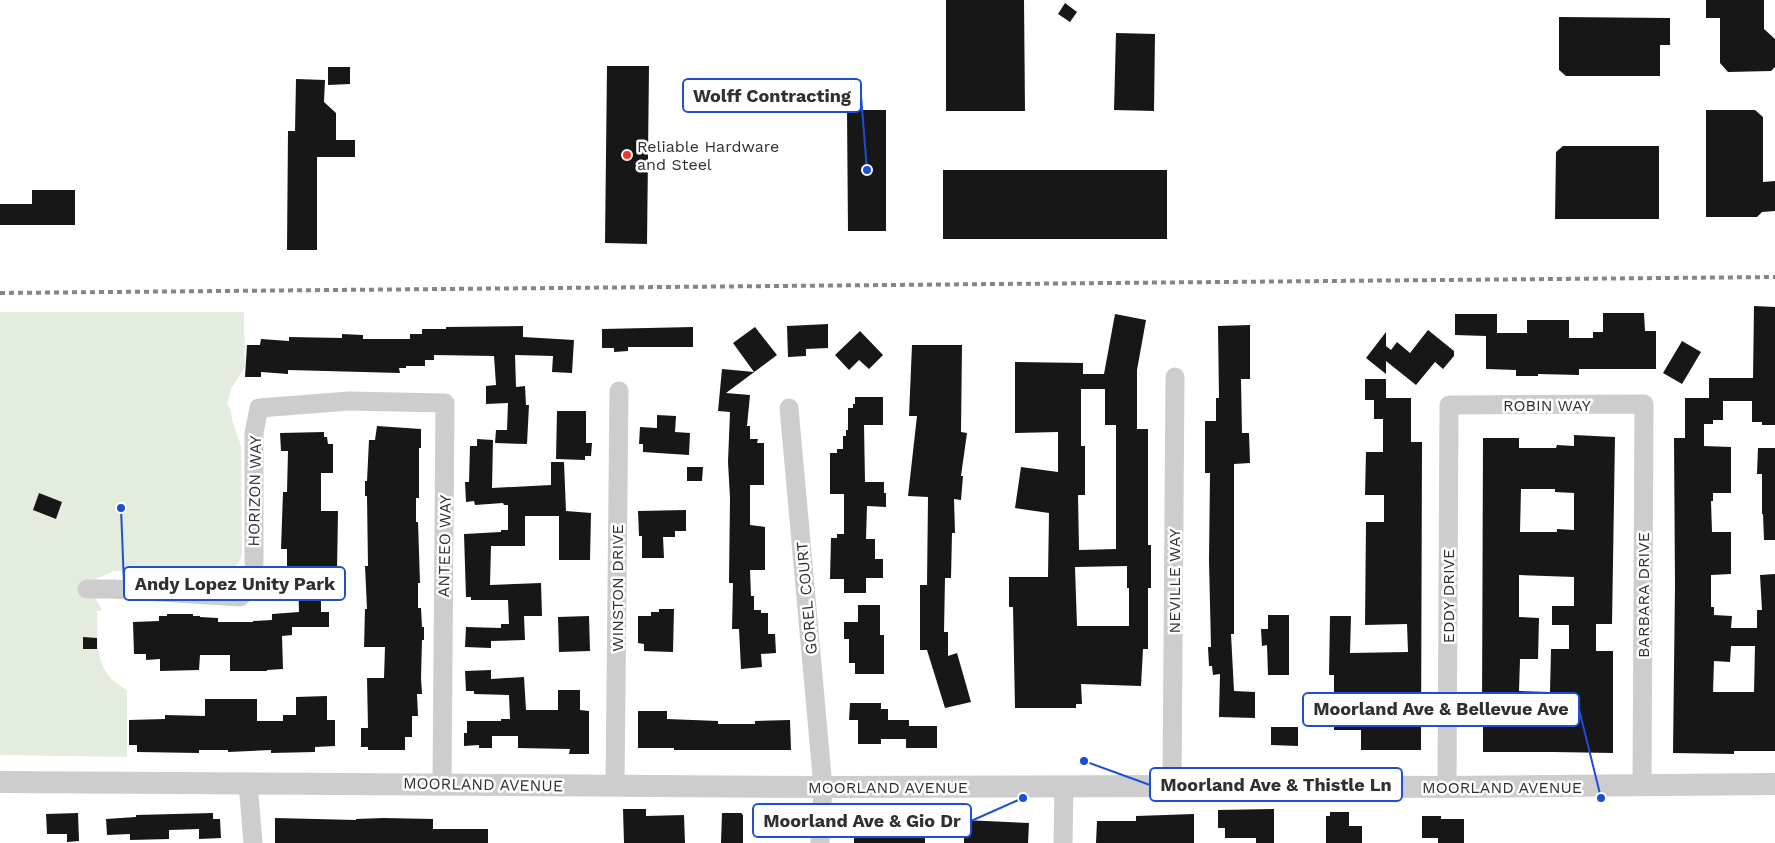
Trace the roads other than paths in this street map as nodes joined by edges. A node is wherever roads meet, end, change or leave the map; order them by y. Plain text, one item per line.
1 (1176, 377) dead end
2 (619, 391) dead end
3 (349, 401) joint
4 (1644, 404) joint
5 (1449, 405) joint
6 (789, 408) dead end
7 (87, 589) dead end
8 (0, 782) edge
9 (248, 782) junction
10 (442, 784) junction
11 (1775, 784) edge
12 (616, 786) junction
13 (1172, 786) junction
14 (1642, 786) junction
15 (822, 787) junction
16 (1064, 787) junction
17 (1447, 787) junction
18 (253, 843) edge
19 (820, 843) edge
20 (1063, 843) edge

1 - 13 street, NEVILLE WAY
2 - 12 street, WINSTON DRIVE
3 - 7 street, HORIZON WAY
3 - 10 street, ANTEEO WAY
4 - 5 street, ROBIN WAY
4 - 14 street, BARBARA DRIVE
5 - 17 street, EDDY DRIVE
6 - 15 street, GOREL COURT
8 - 9 street, MOORLAND AVENUE
9 - 10 street, MOORLAND AVENUE
9 - 18 street
10 - 12 street, MOORLAND AVENUE
11 - 14 street, MOORLAND AVENUE
12 - 15 street, MOORLAND AVENUE
13 - 16 street, MOORLAND AVENUE
13 - 17 street, MOORLAND AVENUE
14 - 17 street, MOORLAND AVENUE
15 - 16 street, MOORLAND AVENUE
15 - 19 street, GOREL COURT
16 - 20 street

